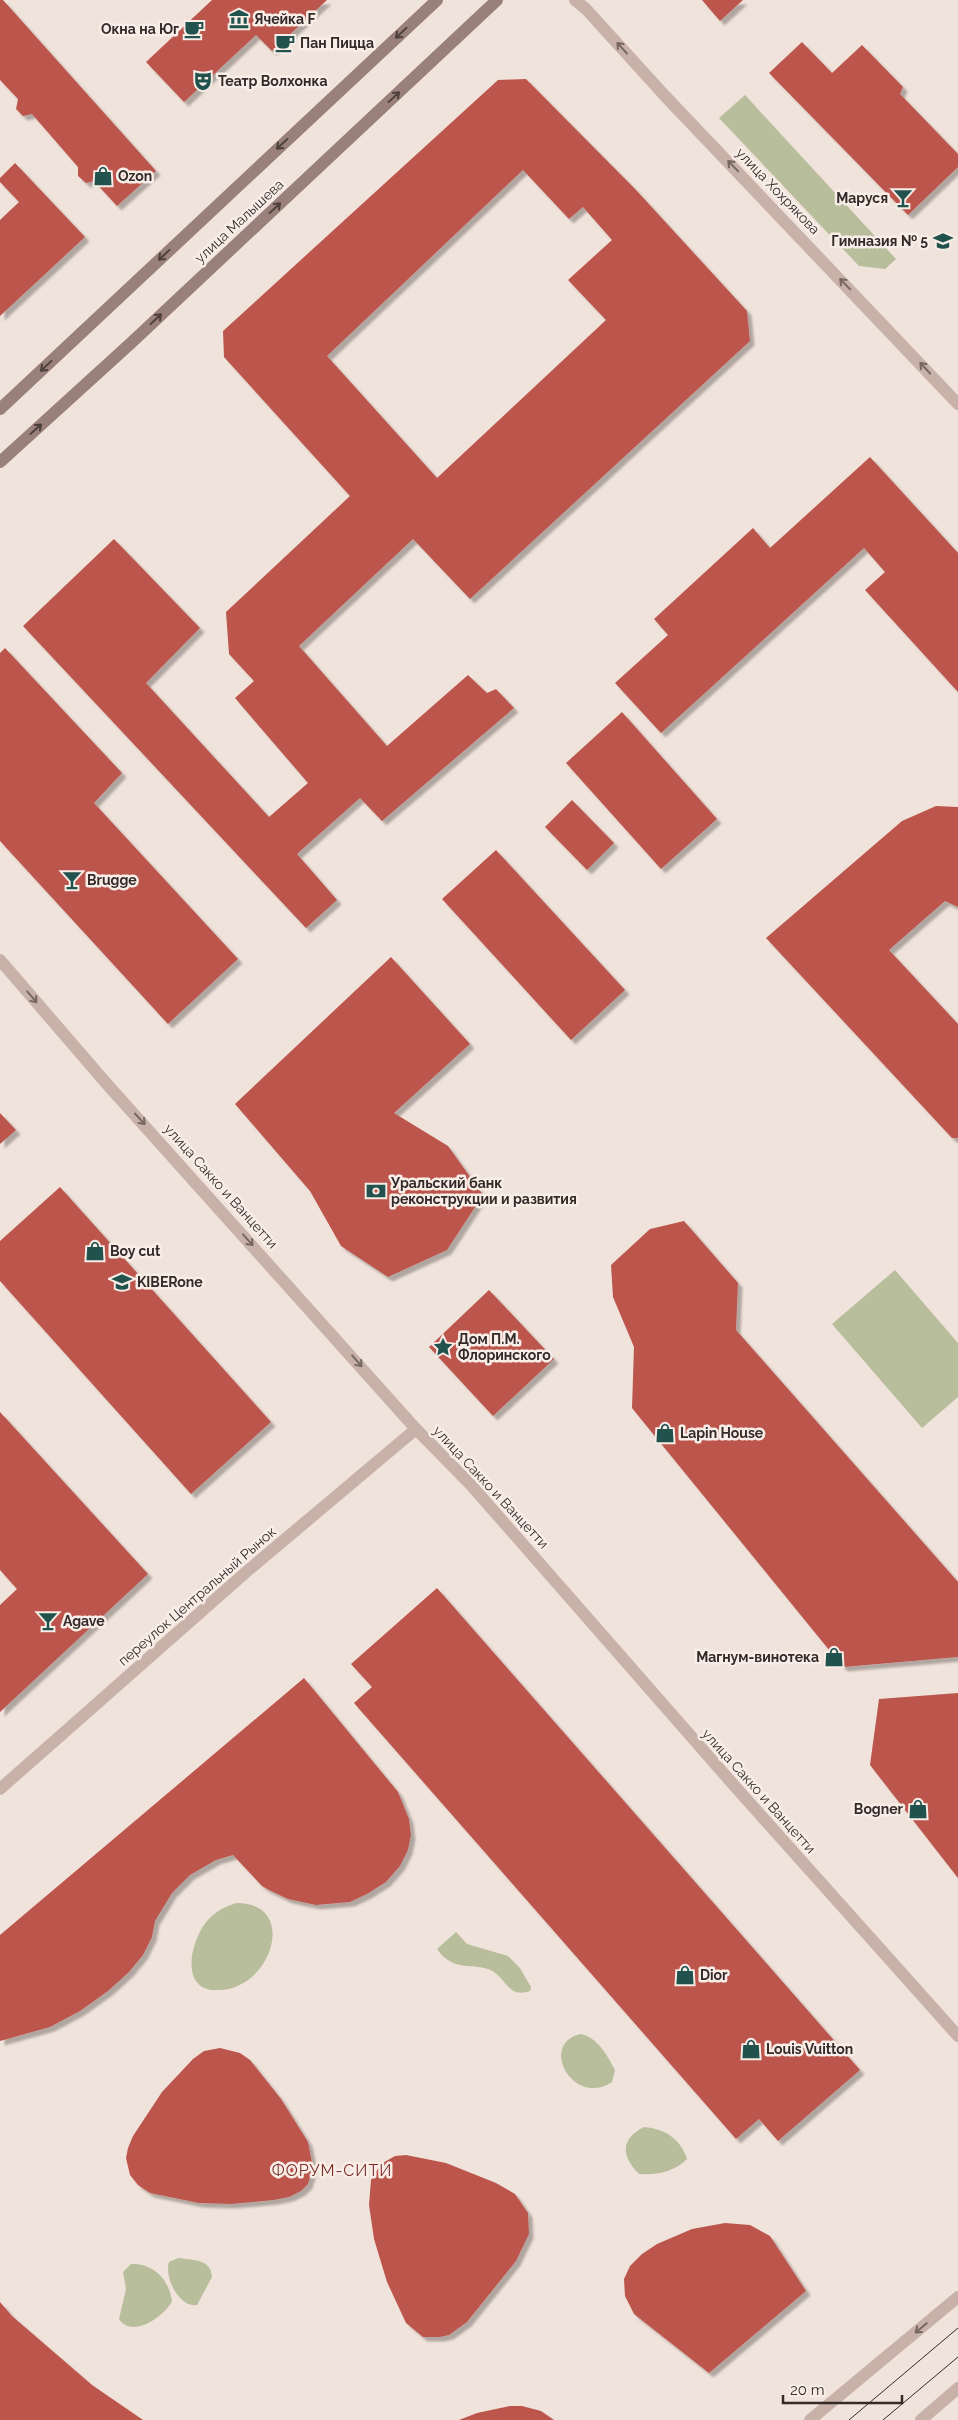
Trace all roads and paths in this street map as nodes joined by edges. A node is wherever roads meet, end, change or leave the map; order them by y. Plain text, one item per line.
1 (437, 0) edge
2 (497, 0) edge
3 (575, 0) edge
4 (958, 404) edge
5 (0, 409) edge
6 (0, 462) edge
7 (0, 960) edge
8 (416, 1429) junction
9 (0, 1789) edge
10 (958, 2036) edge
11 (958, 2297) edge
12 (958, 2388) edge
13 (810, 2420) edge
14 (920, 2420) edge

1 -> 5 main road, улица Малышева
6 -> 2 main road, улица Малышева
4 -> 3 street, улица Хохрякова
7 -> 8 street, улица Сакко и Ванцетти
8 - 9 street, переулок Центральный Рынок
8 - 10 street, улица Сакко и Ванцетти
11 -> 13 street
12 - 14 street

